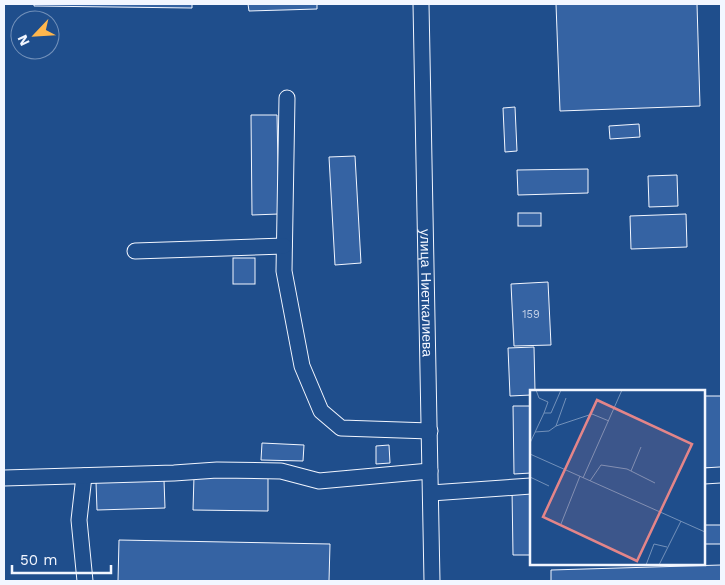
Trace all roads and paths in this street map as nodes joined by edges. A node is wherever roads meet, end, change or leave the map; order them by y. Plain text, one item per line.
1 (421, 4) edge
2 (287, 98) dead end
3 (284, 246) junction
4 (135, 251) dead end
5 (430, 431) junction
6 (430, 472) junction
7 (720, 474) edge
8 (84, 476) junction
9 (705, 476) edge
10 (4, 478) edge
11 (530, 486) edge
12 (431, 493) junction
13 (85, 581) edge
14 (432, 581) edge

1 - 5 street, улица Ниеткалиева
2 - 3 street
3 - 4 street
3 - 5 street
5 - 6 street, улица Ниеткалиева
6 - 8 street
6 - 12 street, улица Ниеткалиева
7 - 9 street
8 - 10 street
8 - 13 street
11 - 12 street
12 - 14 street, улица Ниеткалиева

